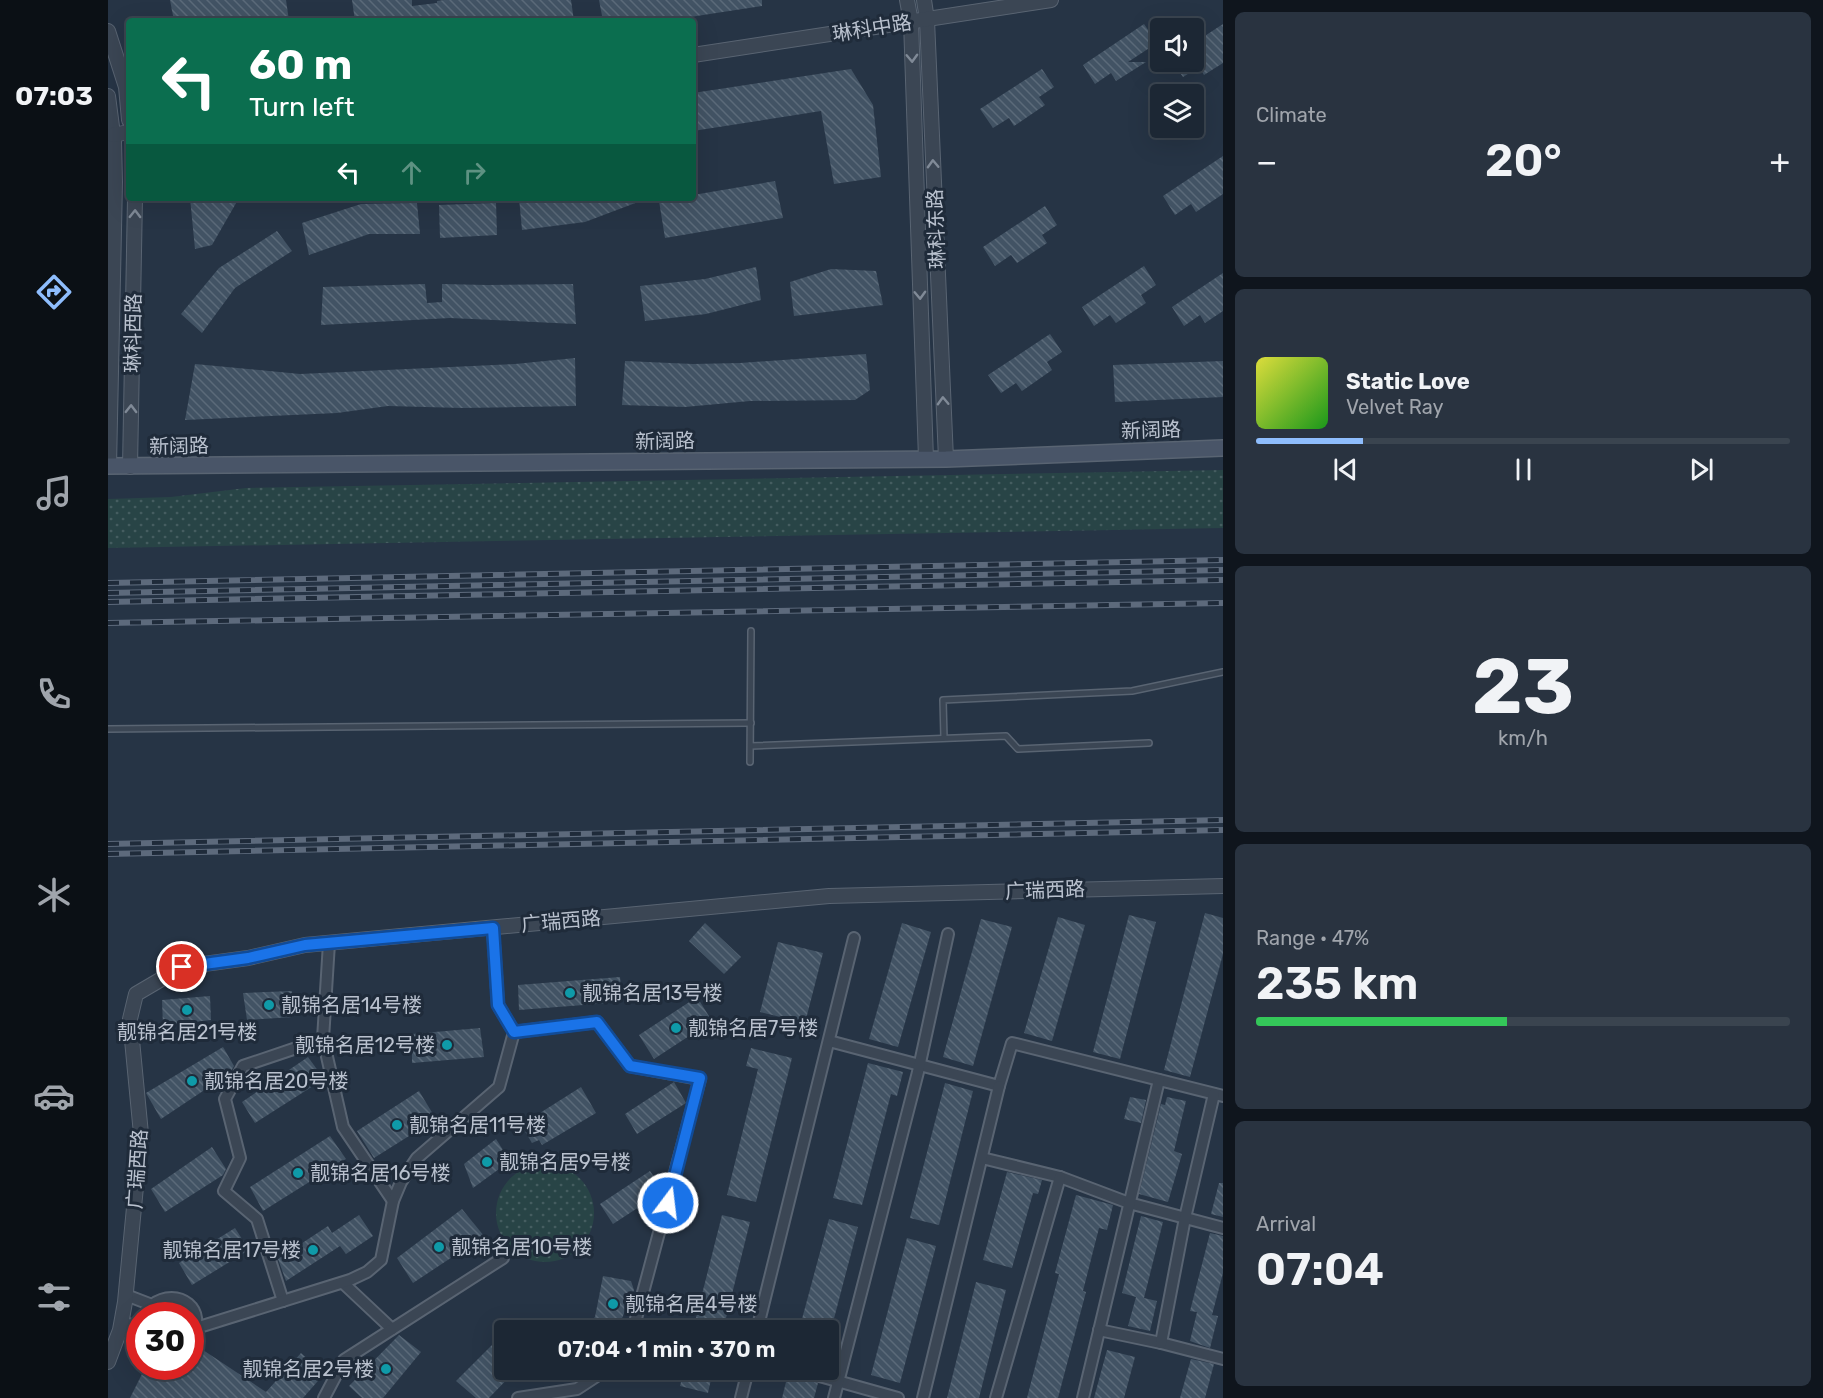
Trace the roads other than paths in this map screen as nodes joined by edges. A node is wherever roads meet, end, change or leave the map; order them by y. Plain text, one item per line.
1 (1001, 0) edge
2 (1051, 0) edge
3 (925, 10) edge
4 (909, 12) edge
5 (108, 30) edge
6 (696, 47) edge
7 (696, 54) edge
8 (126, 87) edge
9 (108, 96) edge
10 (126, 133) edge
11 (113, 138) junction
12 (126, 140) edge
13 (135, 201) edge
14 (1223, 448) edge
15 (926, 459) junction
16 (946, 459) junction
17 (109, 466) edge
18 (130, 467) junction
19 (751, 631) dead end
20 (1223, 672) edge
21 (751, 723) junction
22 (108, 729) edge
23 (944, 738) junction
24 (1149, 743) dead end
25 (751, 746) junction
26 (750, 762) dead end
27 (1223, 886) edge
28 (493, 928) junction
29 (948, 934) dead end
30 (854, 938) dead end
31 (329, 943) junction
32 (514, 1032) junction
33 (323, 1039) junction
34 (829, 1041) junction
35 (920, 1065) junction
36 (1158, 1080) junction
37 (999, 1086) junction
38 (1218, 1095) edge
39 (982, 1158) junction
40 (1060, 1177) junction
41 (393, 1201) junction
42 (1129, 1203) junction
43 (1185, 1218) junction
44 (1223, 1228) edge
45 (503, 1258) dead end
46 (343, 1282) junction
47 (126, 1295) junction
48 (283, 1301) junction
49 (144, 1302) edge
50 (158, 1302) edge
51 (185, 1302) edge
52 (636, 1320) edge
53 (759, 1320) edge
54 (122, 1321) junction
55 (126, 1323) edge
56 (204, 1329) edge
57 (392, 1329) junction
58 (1099, 1330) junction
59 (1161, 1343) junction
60 (1223, 1359) edge
61 (108, 1362) edge
62 (591, 1380) edge
63 (746, 1380) edge
64 (834, 1380) edge
65 (838, 1381) junction
66 (324, 1398) edge
67 (518, 1398) edge
68 (741, 1398) edge
69 (834, 1398) edge
70 (898, 1398) edge
71 (923, 1398) edge
72 (996, 1398) edge
73 (1083, 1398) edge

1 - 3 street, 琳科中路
2 - 3 street, 琳科中路
3 - 4 street, 琳科中路
16 -> 3 street, 琳科东路
4 - 6 street, 琳科中路
4 - 7 street, 琳科中路
4 -> 15 street, 琳科东路
5 - 8 street
9 - 11 street, 琳科西路
10 - 11 street
11 - 12 street
11 - 17 street, 琳科西路
18 -> 13 street, 琳科西路
14 - 16 main road, 新阔路
15 - 16 main road, 新阔路
15 - 18 main road, 新阔路
17 - 18 main road, 新阔路
19 - 21 lane
20 - 23 lane
21 - 22 lane
21 - 25 lane
23 - 24 lane
23 - 25 lane
25 - 26 lane
27 - 28 street, 广瑞西路
28 - 31 street, 广瑞西路
28 - 32 street
29 - 35 street
30 - 34 street
31 - 33 street
31 - 47 street, 广瑞西路
32 - 41 street
32 - 52 street
33 - 41 street
33 - 48 street
34 - 35 street
34 - 53 street
35 - 37 street
35 - 65 street
36 - 37 street
36 - 38 street
36 - 42 street
37 - 39 street
38 - 43 street
39 - 40 street
39 - 71 street
40 - 42 street
40 - 72 street
41 - 46 street
42 - 43 street
42 - 58 street
43 - 44 street
43 - 59 street
45 - 57 street
46 - 48 street
46 - 57 street
47 - 49 street
47 - 54 street, 广瑞西路
48 - 56 street
50 - 51 street
54 - 55 street
54 - 61 street, 广瑞西路
57 - 66 street
58 - 59 street
58 - 73 street
59 - 60 street
62 - 67 street
63 - 68 street
64 - 65 street
65 - 69 street
65 - 70 street

